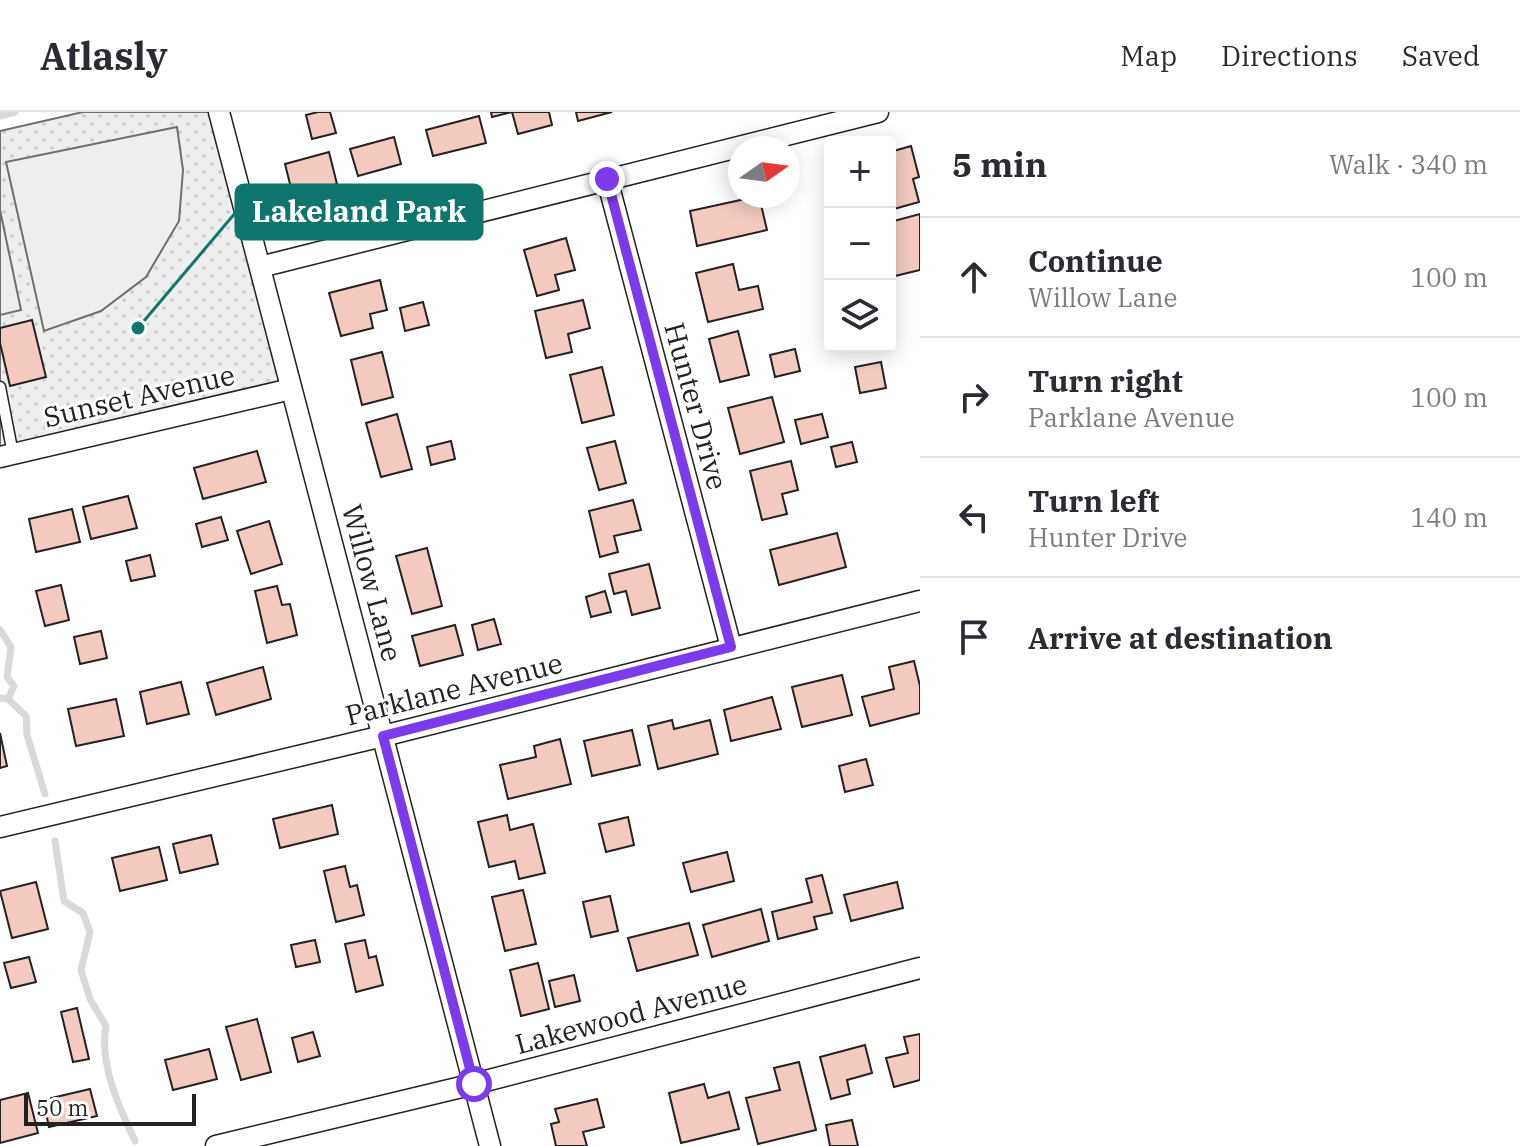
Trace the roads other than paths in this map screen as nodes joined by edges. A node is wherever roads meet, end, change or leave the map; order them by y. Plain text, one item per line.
1 (219, 112) edge
2 (878, 112) edge
3 (607, 179) junction
4 (260, 267) junction
5 (0, 387) edge
6 (291, 389) junction
7 (7, 456) edge
8 (920, 601) edge
9 (731, 647) junction
10 (383, 736) junction
11 (0, 827) edge
12 (920, 968) edge
13 (474, 1084) junction
14 (216, 1146) edge
15 (490, 1146) edge

1 - 4 street, Willow Lane
2 - 3 street
3 - 4 street
3 - 9 street, Hunter Drive
4 - 6 street, Willow Lane
5 - 7 lane
6 - 7 street, Sunset Avenue
6 - 10 street, Willow Lane
8 - 9 street, Parklane Avenue
9 - 10 street, Parklane Avenue
10 - 11 street, Parklane Avenue
10 - 13 street, Willow Lane
12 - 13 street, Lakewood Avenue
13 - 14 street, Lakewood Avenue
13 - 15 street, Willow Lane

